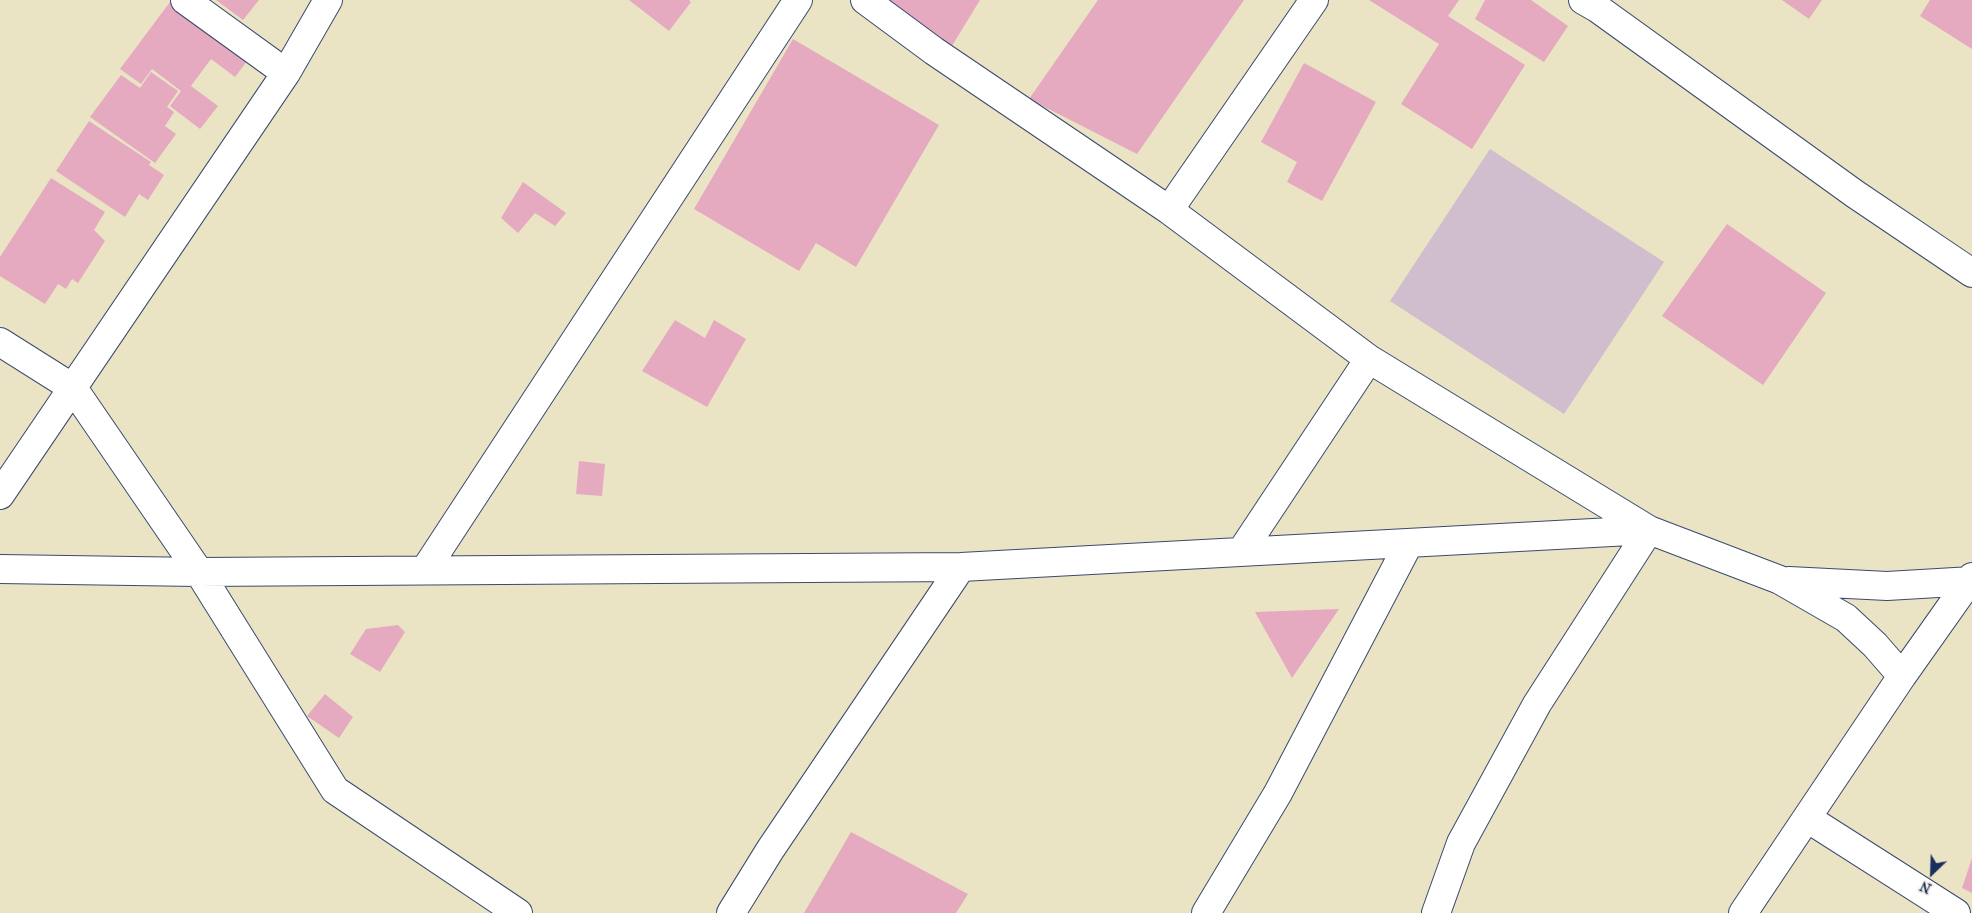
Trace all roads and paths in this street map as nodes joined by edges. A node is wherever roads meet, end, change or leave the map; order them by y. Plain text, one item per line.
1 (185, 0) edge
2 (328, 0) edge
3 (798, 0) edge
4 (865, 0) edge
5 (1314, 0) edge
6 (1583, 0) edge
7 (286, 73) junction
8 (1169, 210) junction
9 (1972, 273) edge
10 (0, 342) edge
11 (1369, 359) junction
12 (72, 388) junction
13 (0, 495) edge
14 (1649, 530) junction
15 (1409, 543) junction
16 (1241, 552) junction
17 (961, 567) junction
18 (0, 569) edge
19 (425, 570) junction
20 (199, 572) junction
21 (1780, 580) junction
22 (1971, 580) edge
23 (1902, 676) junction
24 (1807, 818) junction
25 (518, 913) edge
26 (731, 913) edge
27 (1206, 913) edge
28 (1436, 913) edge
29 (1743, 913) edge
30 (1956, 913) edge

1 - 7 street
2 - 7 street
3 - 19 street
4 - 8 street
5 - 8 street
6 - 9 street
7 - 12 street
8 - 11 street
10 - 12 street
11 - 14 street
11 - 16 street
12 - 13 street
12 - 20 street
14 - 15 street
14 - 21 street
14 - 28 street
15 - 16 street
15 - 27 street
16 - 17 street
17 - 19 street
17 - 26 street
18 - 20 street
19 - 20 street
20 - 25 street
21 - 22 street
21 - 23 street
22 - 23 street
23 - 24 street
24 - 29 street
24 - 30 street

